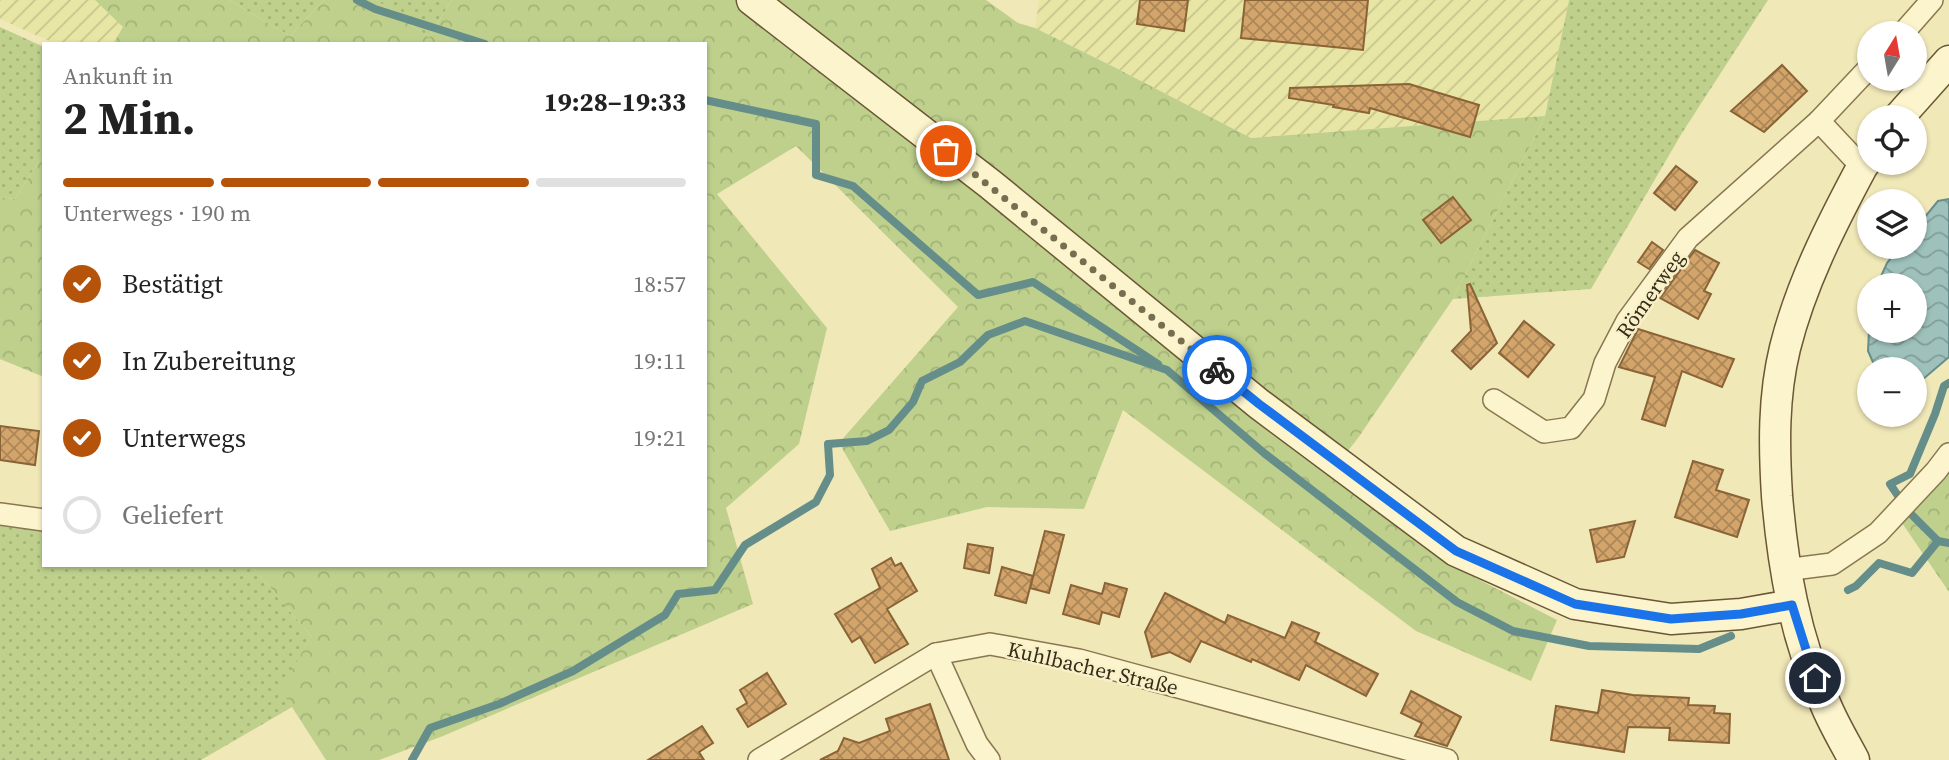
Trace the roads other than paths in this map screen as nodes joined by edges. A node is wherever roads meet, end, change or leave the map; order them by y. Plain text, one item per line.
1 (752, 0) edge
2 (1932, 0) edge
3 (1914, 21) edge
4 (1949, 61) edge
5 (1857, 81) edge
6 (1910, 105) edge
7 (1819, 121) junction
8 (1857, 155) edge
9 (1858, 175) edge
10 (1494, 400) dead end
11 (1949, 454) edge
12 (0, 514) edge
13 (42, 520) edge
14 (1785, 570) junction
15 (1792, 605) junction
16 (936, 654) junction
17 (759, 760) edge
18 (989, 760) edge
19 (1447, 760) edge
20 (1854, 760) edge

1 - 15 main road
2 - 3 street
4 - 6 main road
5 - 7 street, Römerweg
7 - 8 street
7 - 10 street, Römerweg
9 - 14 main road
11 - 14 street
12 - 13 street
14 - 15 main road
15 - 20 main road
16 - 17 street, Kuhlbacher Straße
16 - 18 street
16 - 19 street, Kuhlbacher Straße

